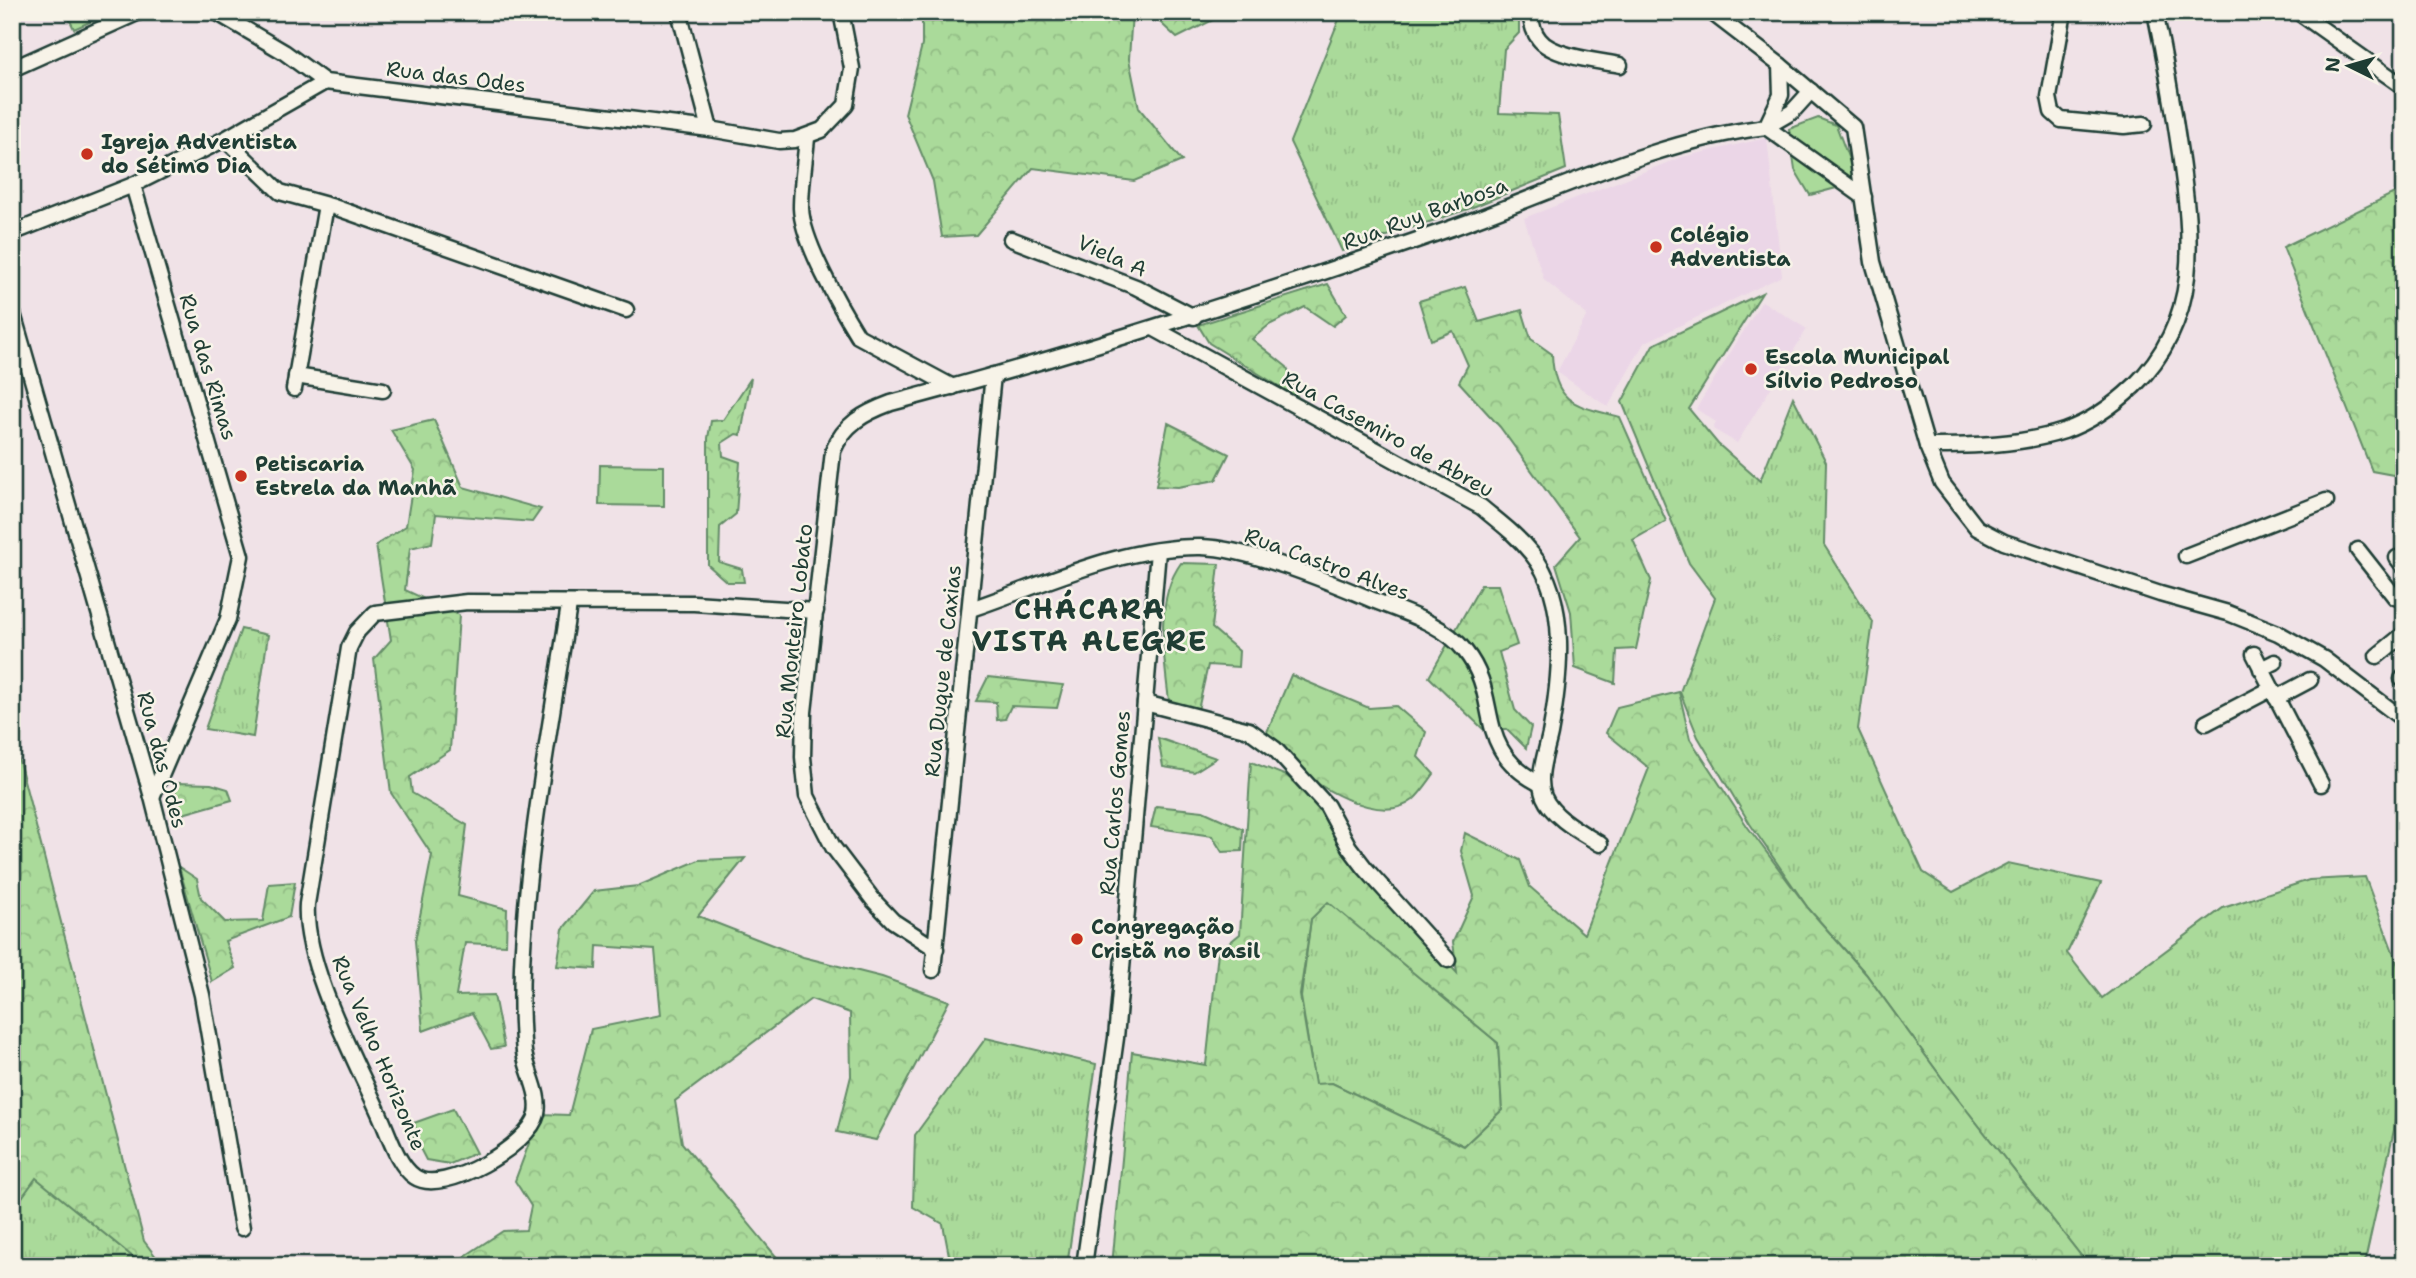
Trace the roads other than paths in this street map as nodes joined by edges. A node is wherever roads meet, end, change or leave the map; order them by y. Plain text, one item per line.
1 (139, 12) edge
2 (216, 12) edge
3 (678, 12) edge
4 (841, 12) edge
5 (1530, 12) edge
6 (1711, 12) edge
7 (2064, 12) edge
8 (2155, 12) edge
9 (2298, 12) edge
10 (1620, 65) dead end
11 (1780, 65) junction
12 (12, 69) edge
13 (325, 82) junction
14 (2404, 88) edge
15 (1811, 91) junction
16 (2144, 124) dead end
17 (1766, 127) junction
18 (710, 129) junction
19 (807, 138) junction
20 (225, 139) junction
21 (133, 185) junction
22 (1859, 194) junction
23 (326, 205) junction
24 (12, 233) edge
25 (1012, 239) dead end
26 (12, 310) edge
27 (626, 310) dead end
28 (1194, 317) junction
29 (1155, 329) junction
30 (993, 376) junction
31 (953, 387) junction
32 (383, 390) dead end
33 (1927, 446) junction
34 (2326, 501) dead end
35 (2358, 550) dead end
36 (1158, 551) junction
37 (2186, 556) dead end
38 (2404, 600) edge
39 (569, 605) junction
40 (971, 609) junction
41 (816, 611) junction
42 (2404, 634) edge
43 (2254, 654) dead end
44 (2377, 656) dead end
45 (2310, 680) dead end
46 (2274, 693) junction
47 (1145, 703) junction
48 (2404, 720) edge
49 (2206, 723) dead end
50 (1540, 784) junction
51 (2321, 784) dead end
52 (152, 797) junction
53 (1600, 844) dead end
54 (936, 949) junction
55 (1447, 960) dead end
56 (933, 970) dead end
57 (242, 1228) dead end
58 (1084, 1266) edge

1 - 12 street
2 - 13 street, Rua das Odes
3 - 18 street
4 - 19 street
5 - 10 street
6 - 11 street
7 - 16 street
8 - 33 street
9 - 14 street
11 - 15 street
11 - 17 street
13 - 18 street, Rua das Odes
13 - 20 street
15 - 17 street
15 - 22 street
17 - 22 street
17 - 28 street, Rua Ruy Barbosa
18 - 19 street, Rua das Odes
19 - 31 street
20 - 21 street
20 - 23 street
21 - 24 street
21 - 52 street, Rua das Rimas
22 - 33 street
23 - 27 street
23 - 32 street
25 - 28 street, Viela A
26 - 52 street, Rua das Odes
28 - 29 street, Rua Ruy Barbosa
29 - 30 street, Rua Ruy Barbosa
29 - 50 street, Rua Casemiro de Abreu
30 - 31 street, Rua Monteiro Lobato
30 - 40 street, Rua Duque de Caxias
31 - 41 street, Rua Monteiro Lobato
33 - 48 street
34 - 37 street
35 - 38 street
36 - 40 street, Rua Castro Alves
36 - 47 street, Rua Carlos Gomes
36 - 50 street, Rua Castro Alves
39 - 39 street, Rua Velho Horizonte
39 - 41 street, Rua Velho Horizonte
40 - 54 street, Rua Duque de Caxias
41 - 54 street, Rua Monteiro Lobato
42 - 44 street
43 - 46 street
45 - 46 street
46 - 49 street
46 - 51 street
47 - 55 street
47 - 58 street, Rua Carlos Gomes
50 - 53 street
52 - 57 street, Rua das Odes
54 - 56 street, Rua Duque de Caxias

